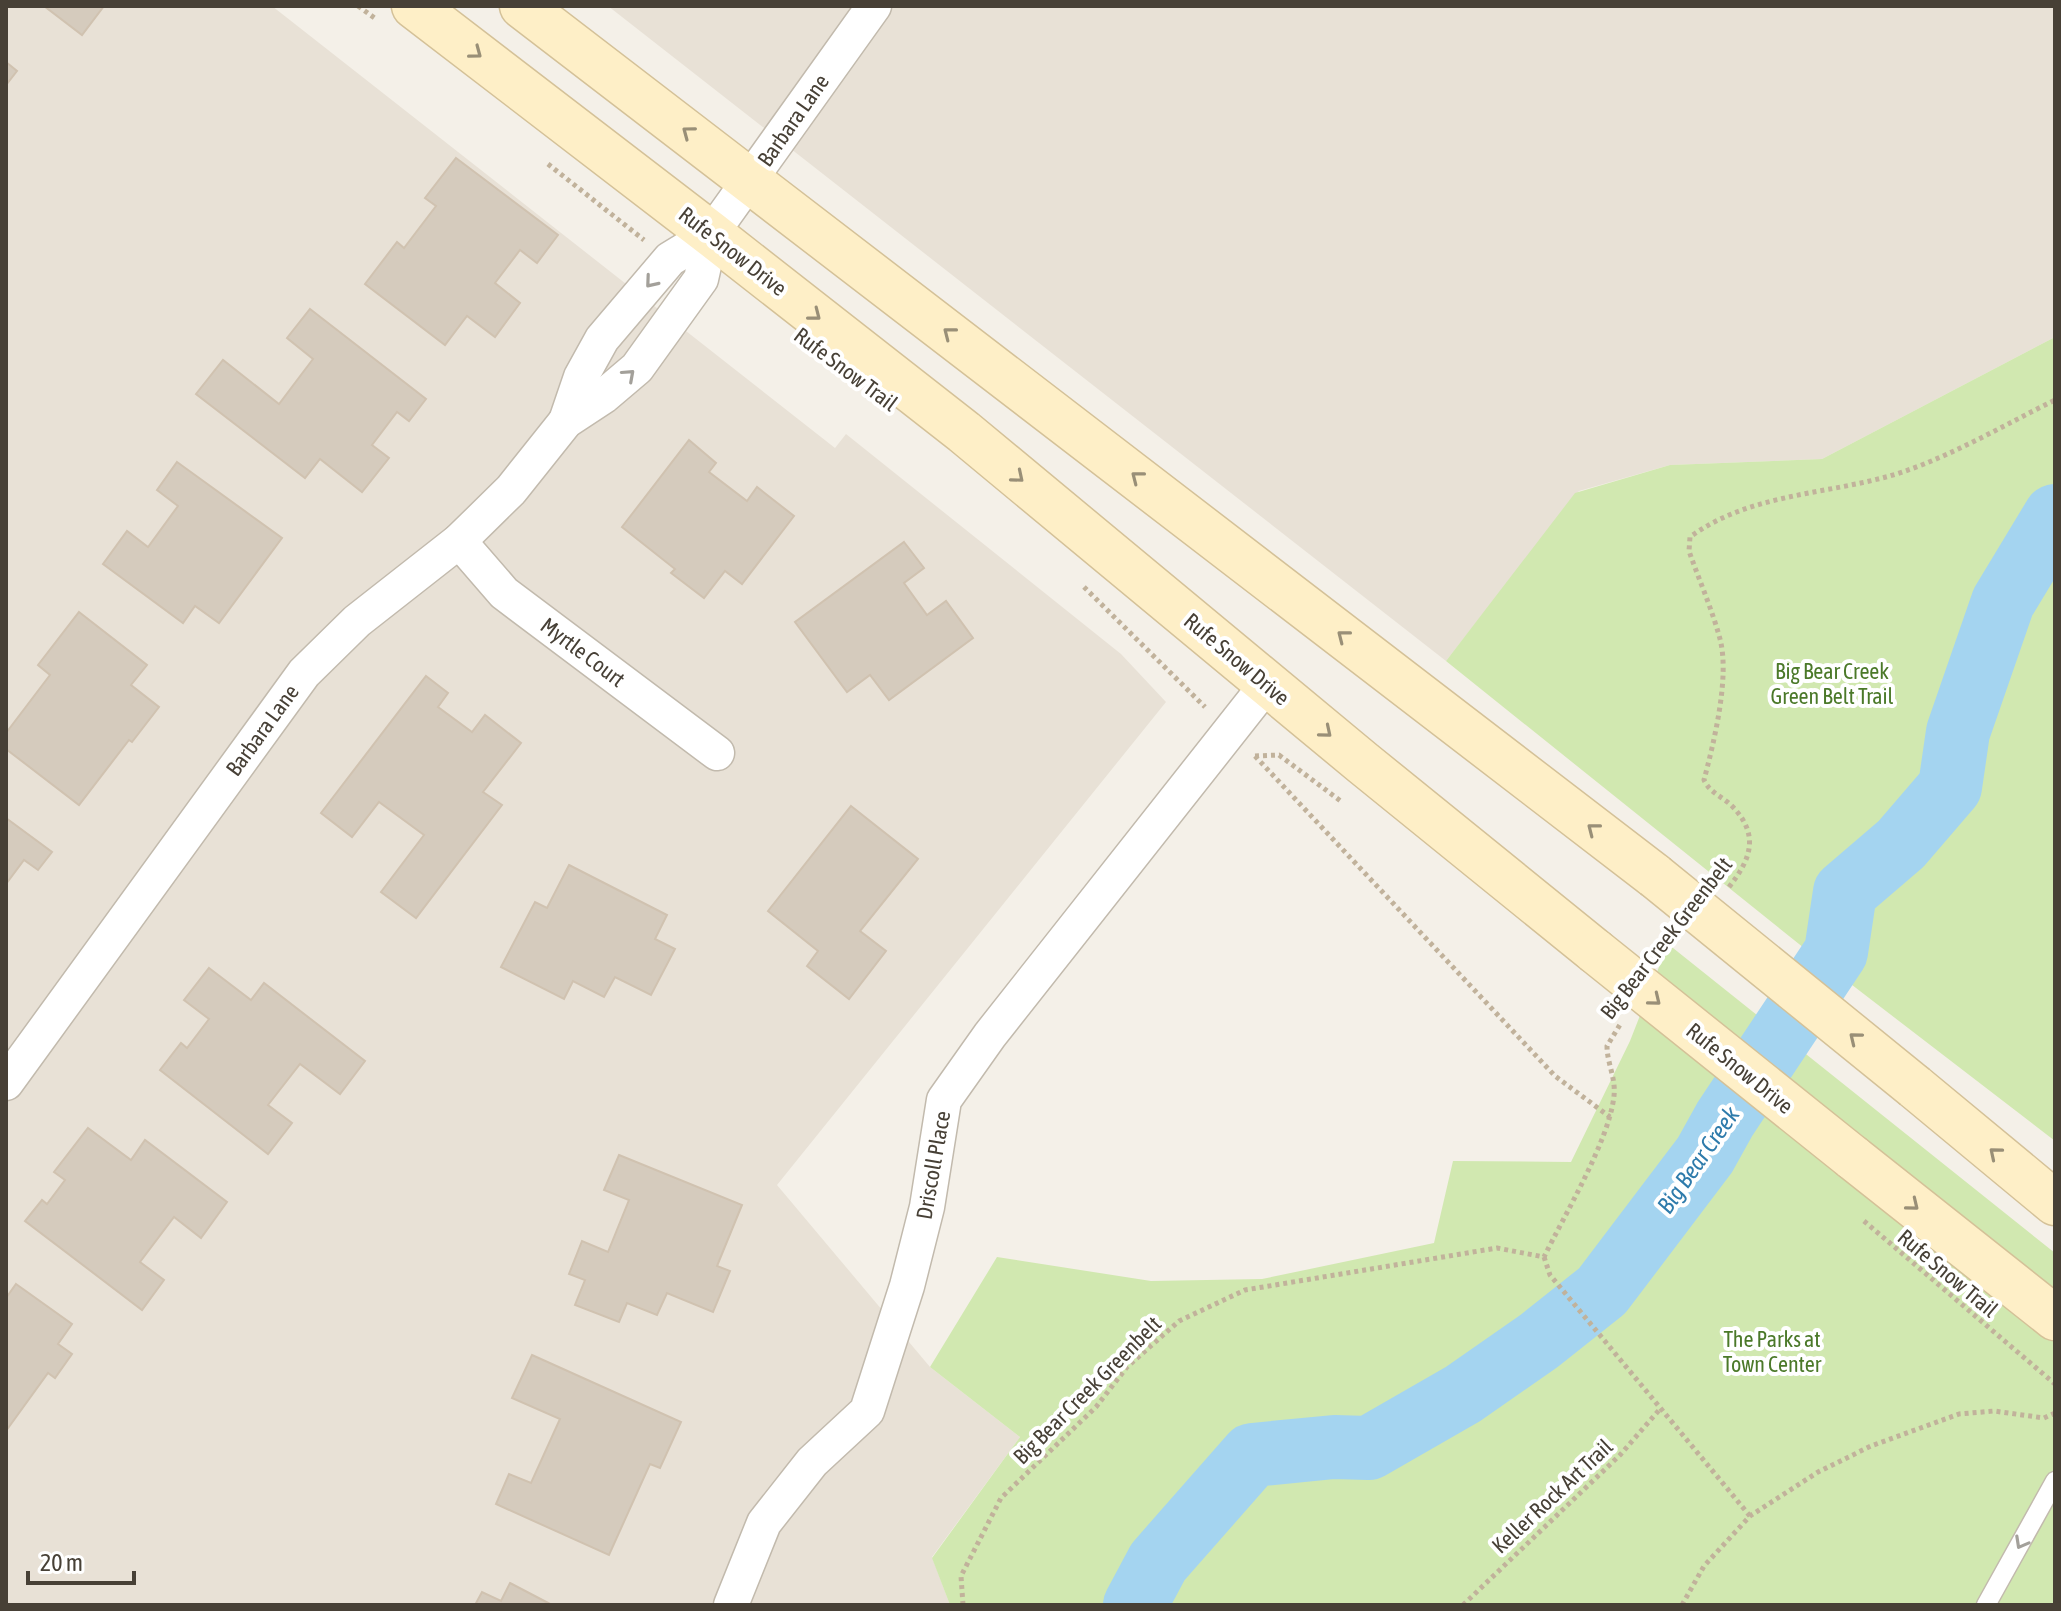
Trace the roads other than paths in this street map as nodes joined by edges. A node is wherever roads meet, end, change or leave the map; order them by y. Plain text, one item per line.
1 (522, 6) edge
2 (874, 6) edge
3 (398, 15) edge
4 (750, 179) junction
5 (711, 234) junction
6 (566, 421) junction
7 (459, 541) junction
8 (1267, 684) junction
9 (717, 753) dead end
10 (6, 1083) edge
11 (2055, 1203) edge
12 (2055, 1318) edge
13 (2055, 1481) edge
14 (731, 1605) edge
15 (1986, 1605) edge

4 -> 1 main road
2 - 4 street, Barbara Lane
3 -> 5 main road, Rufe Snow Drive
4 - 5 street, Barbara Lane
11 -> 4 main road, bridge
5 -> 6 street, Barbara Lane
6 -> 5 street, Barbara Lane
5 -> 8 main road, Rufe Snow Drive
6 - 7 street, Barbara Lane
7 - 9 street, Myrtle Court
7 - 10 street, Barbara Lane
8 -> 12 main road, Rufe Snow Drive, bridge
8 - 14 street, Driscoll Place
13 -> 15 lane

